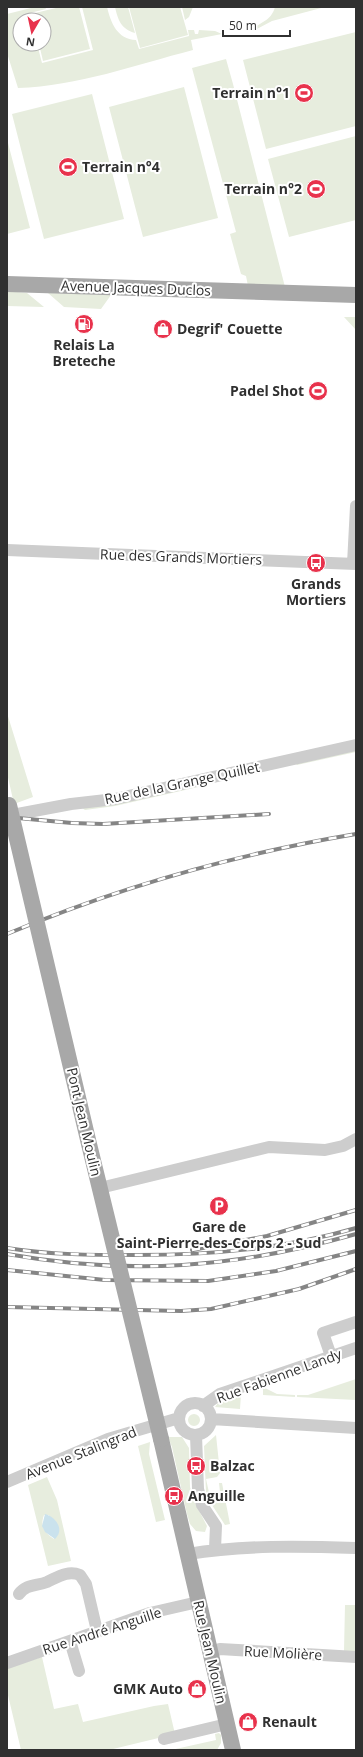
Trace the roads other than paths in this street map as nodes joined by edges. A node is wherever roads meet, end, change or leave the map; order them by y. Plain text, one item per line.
1 (7, 284) edge
2 (264, 292) junction
3 (356, 295) edge
4 (356, 306) edge
5 (356, 506) edge
6 (7, 550) edge
7 (355, 564) edge
8 (356, 745) edge
9 (8, 806) edge
10 (355, 1140) edge
11 (100, 1188) junction
12 (356, 1322) edge
13 (356, 1348) edge
14 (331, 1356) junction
15 (203, 1406) junction
16 (179, 1418) junction
17 (211, 1419) junction
18 (356, 1428) edge
19 (196, 1435) junction
20 (7, 1482) edge
21 (356, 1548) edge
22 (215, 1549) junction
23 (188, 1554) junction
24 (19, 1594) dead end
25 (198, 1602) junction
26 (97, 1631) junction
27 (70, 1641) junction
28 (211, 1652) junction
29 (356, 1657) edge
30 (7, 1663) edge
31 (79, 1671) dead end
32 (227, 1724) junction
33 (164, 1739) dead end
34 (233, 1750) edge

1 - 2 main road, Avenue Jacques Duclos
2 - 3 main road, Avenue Jacques Duclos
2 - 4 main road, Avenue Jacques Duclos
5 - 7 street
6 - 7 street, Rue des Grands Mortiers
8 - 9 street, Rue de la Grange Quillet
9 - 11 main road, Pont Jean Moulin, bridge
10 - 11 street
11 - 23 main road, Pont Jean Moulin, bridge
12 - 14 street
13 - 14 street, Rue Fabienne Landy
14 - 15 street, Rue Fabienne Landy
15 - 16 street
15 - 17 street
16 - 19 street
16 - 20 street, Avenue Stalingrad
17 - 18 street
17 - 19 street
19 - 22 street
21 - 22 street
22 - 23 street
23 - 25 main road, Rue Jean Moulin
24 - 26 street
25 - 26 street, Rue André Anguille
25 - 28 main road, Rue Jean Moulin
26 - 27 street, Rue André Anguille
27 - 30 street, Rue André Anguille
27 - 31 street
28 - 29 street, Rue Molière
28 - 32 main road, Rue Jean Moulin
32 - 33 street
32 - 34 main road, Rue Jean Moulin

